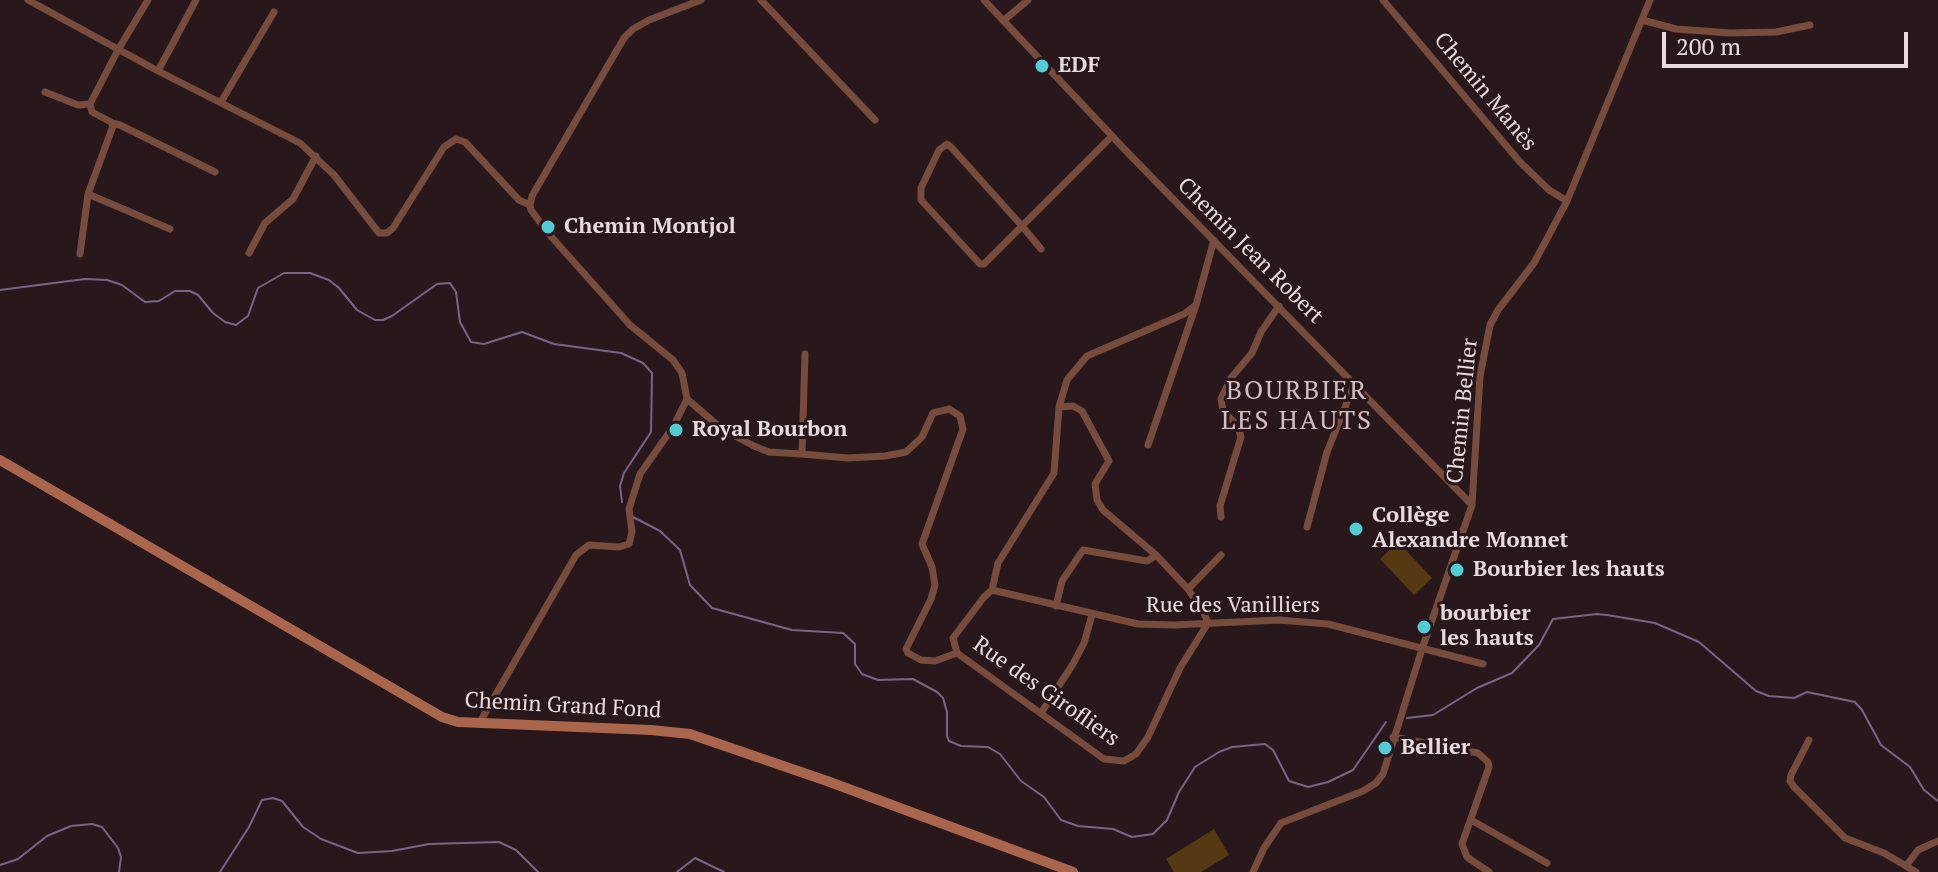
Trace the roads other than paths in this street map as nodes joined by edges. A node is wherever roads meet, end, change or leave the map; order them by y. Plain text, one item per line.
1 (28, 0) edge
2 (148, 0) edge
3 (196, 0) edge
4 (701, 0) edge
5 (761, 0) edge
6 (984, 0) edge
7 (1028, 0) edge
8 (1383, 0) edge
9 (1650, 0) edge
10 (274, 12) dead end
11 (1642, 20) junction
12 (1003, 21) junction
13 (1810, 25) dead end
14 (118, 50) junction
15 (158, 71) junction
16 (45, 92) dead end
17 (221, 102) junction
18 (90, 104) junction
19 (875, 120) dead end
20 (112, 123) junction
21 (1112, 136) junction
22 (316, 156) junction
23 (215, 172) dead end
24 (88, 194) junction
25 (1567, 201) junction
26 (530, 205) junction
27 (1022, 226) junction
28 (170, 229) dead end
29 (1214, 240) junction
30 (1041, 249) dead end
31 (249, 253) dead end
32 (80, 254) dead end
33 (1196, 305) junction
34 (1279, 306) junction
35 (805, 354) dead end
36 (1354, 385) junction
37 (687, 399) junction
38 (1059, 407) junction
39 (1148, 445) dead end
40 (802, 454) junction
41 (0, 460) edge
42 (1472, 505) junction
43 (1221, 517) dead end
44 (1307, 527) dead end
45 (1156, 555) junction
46 (1221, 555) dead end
47 (1188, 589) junction
48 (992, 590) junction
49 (1056, 606) junction
50 (1092, 615) junction
51 (1208, 623) junction
52 (1422, 649) junction
53 (957, 653) junction
54 (1483, 664) dead end
55 (1041, 713) junction
56 (480, 722) junction
57 (1393, 737) junction
58 (1809, 740) dead end
59 (1471, 820) junction
60 (1938, 841) edge
61 (1547, 863) dead end
62 (1906, 866) junction
63 (1073, 872) edge
64 (1253, 872) edge
65 (1489, 872) edge
66 (1916, 872) edge

1 - 14 street
2 - 14 street
3 - 15 street
4 - 26 street
5 - 19 street
6 - 12 street, Chemin Jean Robert
7 - 12 street
8 - 25 street, Chemin Manès
9 - 11 street, Chemin Bellier
10 - 17 street
11 - 13 street
11 - 25 street, Chemin Bellier
12 - 21 street, Chemin Jean Robert
14 - 15 street
14 - 18 street
15 - 17 street
16 - 18 street
17 - 22 street
18 - 20 street
20 - 23 street
20 - 24 street
21 - 27 street
21 - 29 street, Chemin Jean Robert
22 - 26 street
22 - 31 street
24 - 28 street
24 - 32 street
25 - 42 street, Chemin Bellier
26 - 37 street
27 - 27 street
27 - 30 street
29 - 33 street
29 - 34 street, Chemin Jean Robert
33 - 38 street
33 - 39 street
34 - 36 street, Chemin Jean Robert
34 - 43 street
35 - 40 street
36 - 42 street, Chemin Jean Robert
36 - 44 street
37 - 40 street
37 - 56 street
38 - 45 street
38 - 48 street
40 - 53 street
41 - 56 street, Chemin Grand Fond
42 - 52 street, Chemin Bellier
45 - 47 street
45 - 49 street
46 - 47 street
47 - 51 street
48 - 49 street, Rue des Vanilliers
48 - 53 street, Rue des Girofliers
49 - 50 street, Rue des Vanilliers
50 - 51 street, Rue des Vanilliers
50 - 55 street
51 - 52 street, Rue des Vanilliers
51 - 55 street, Rue des Girofliers
52 - 54 street, Rue des Vanilliers
52 - 57 street, Chemin Bellier
53 - 55 street, Rue des Girofliers
56 - 63 street, Chemin Grand Fond
57 - 59 street
57 - 64 street, Chemin Bellier
58 - 62 street
59 - 61 street
59 - 65 street
60 - 62 street
62 - 66 street

